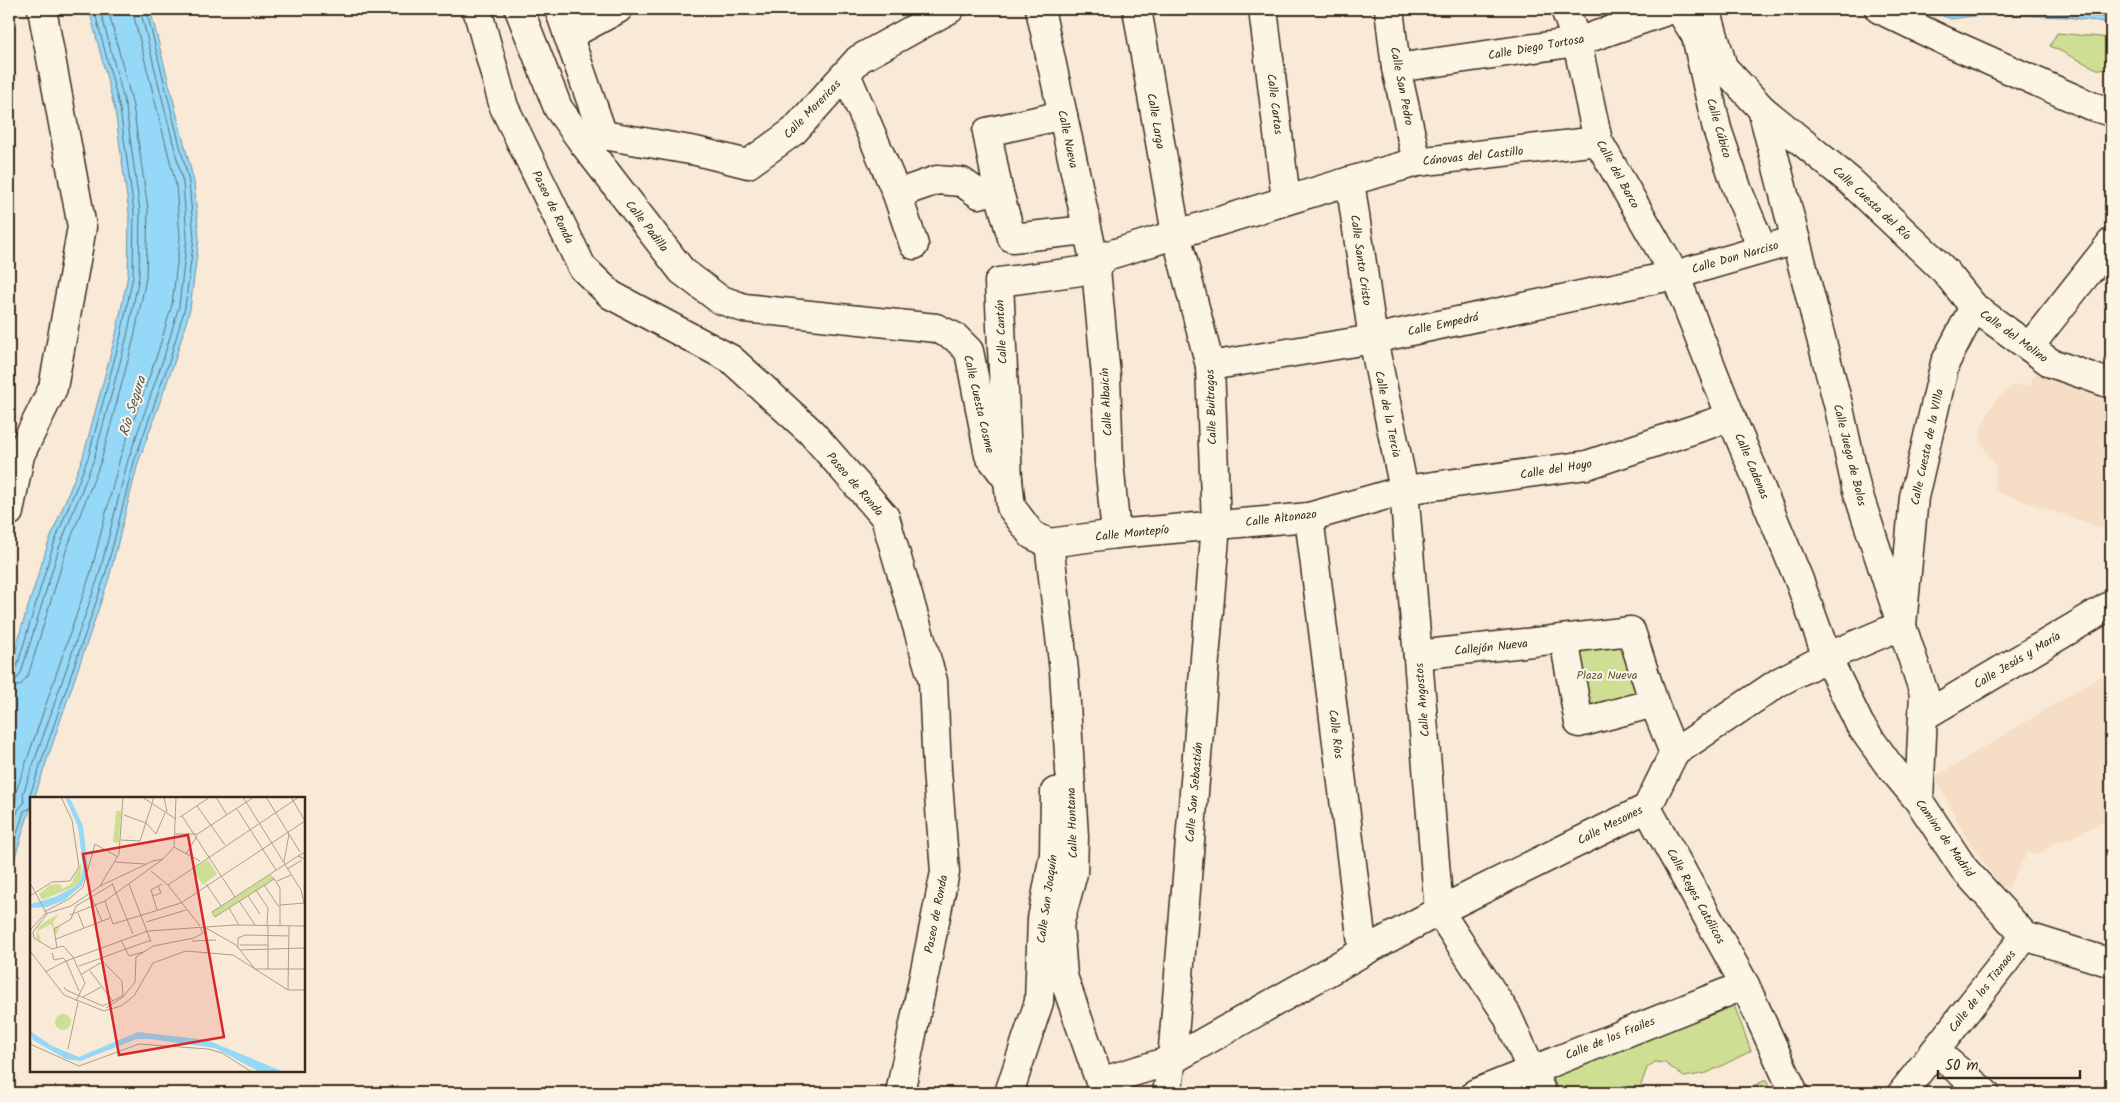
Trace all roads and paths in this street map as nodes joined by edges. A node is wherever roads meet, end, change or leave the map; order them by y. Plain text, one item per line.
1 (42, 9) edge
2 (476, 9) edge
3 (520, 9) edge
4 (558, 9) edge
5 (618, 9) edge
6 (950, 9) edge
7 (1040, 9) edge
8 (1137, 9) edge
9 (1263, 9) edge
10 (1389, 9) edge
11 (1565, 9) edge
12 (1672, 9) edge
13 (1679, 9) edge
14 (1706, 9) edge
15 (1878, 9) edge
16 (568, 36) junction
17 (1577, 42) junction
18 (1396, 68) junction
19 (846, 74) junction
20 (1762, 109) junction
21 (2111, 112) edge
22 (1062, 115) junction
23 (594, 140) junction
24 (1598, 141) junction
25 (1417, 162) junction
26 (1350, 180) junction
27 (998, 189) junction
28 (897, 194) junction
29 (1286, 200) junction
30 (1087, 230) junction
31 (1176, 234) junction
32 (1796, 240) junction
33 (2111, 243) edge
34 (914, 245) dead end
35 (1762, 248) junction
36 (1096, 269) junction
37 (1675, 275) junction
38 (719, 299) joint
39 (1974, 307) junction
40 (1373, 338) junction
41 (2029, 347) junction
42 (1210, 366) junction
43 (2111, 384) edge
44 (1731, 417) junction
45 (1008, 480) junction
46 (1404, 490) junction
47 (9, 512) edge
48 (1309, 517) junction
49 (1216, 524) junction
50 (1116, 534) junction
51 (1049, 543) junction
52 (2111, 605) edge
53 (1902, 625) junction
54 (1564, 639) junction
55 (1418, 655) junction
56 (1827, 657) junction
57 (1064, 671) junction
58 (1654, 703) junction
59 (1924, 716) junction
60 (1674, 753) junction
61 (1919, 800) junction
62 (1647, 808) junction
63 (1439, 911) junction
64 (2025, 936) junction
65 (1362, 952) junction
66 (2111, 963) edge
67 (1745, 985) junction
68 (1935, 1051) junction
69 (1172, 1060) junction
70 (1537, 1081) edge
71 (900, 1093) edge
72 (1009, 1093) edge
73 (1155, 1093) edge
74 (1167, 1093) edge
75 (1476, 1093) edge
76 (1794, 1093) edge
77 (1902, 1093) edge
78 (1985, 1093) edge

1 - 47 street
2 - 71 street, Paseo de Ronda
3 - 23 street, Calle Padilla
4 - 16 street
5 - 16 street
6 - 19 street, Calle Morericas
7 - 22 street, Calle Nueva
8 - 31 street, Calle Larga
9 - 29 street, Calle Cartas
10 - 18 street, Calle San Pedro
11 - 17 street, Calle del Barco
12 - 17 street, Calle Diego Tortosa
13 - 35 street, Calle Cúbico
14 - 20 street, Calle Cuesta del Río
15 - 21 street
16 - 23 street
17 - 18 street, Calle Diego Tortosa
17 - 24 street, Calle del Barco
18 - 25 street, Calle San Pedro
19 - 23 street, Calle Morericas
19 - 28 street
20 - 32 street, Calle Juego de Bolos
20 - 39 street, Calle Cuesta del Río
22 - 27 street
22 - 30 street, Calle Nueva
23 - 38 street, Calle Padilla
24 - 25 street, Cánovas del Castillo
24 - 37 street, Calle del Barco
25 - 26 street, Cánovas del Castillo
26 - 29 street, Cánovas del Castillo
26 - 40 street, Calle Santo Cristo
27 - 28 street
27 - 30 street
28 - 34 street
29 - 31 street, Cánovas del Castillo
30 - 36 street, Calle Nueva
31 - 36 street, Cánovas del Castillo
31 - 42 street, Calle Buitragos
32 - 35 street, Calle Don Narciso
32 - 53 street, Calle Juego de Bolos
33 - 41 street
35 - 37 street, Calle Don Narciso
36 - 45 street, Calle Cantón
36 - 50 street, Calle Albaicín
37 - 40 street, Calle Empedrá
37 - 44 street, Calle Cadenas
38 - 45 street, Calle Cuesta Cosme
39 - 41 street, Calle del Molino
39 - 53 street, Calle Cuesta de la VIlla
40 - 42 street, Calle Empedrá
40 - 46 street, Calle de la Tercia
41 - 43 street, Calle del Molino
42 - 49 street, Calle Buitragos
44 - 46 street, Calle del Hoyo
44 - 56 street, Calle Cadenas
45 - 51 street
46 - 48 street, Calle Altonazo
46 - 55 street, Calle Angostos
48 - 49 street, Calle Altonazo
48 - 65 street, Calle Ríos
49 - 50 street, Calle Montepío
49 - 69 street, Calle San Sebastián
50 - 51 street, Calle Montepío
51 - 57 street, Calle Hontana
52 - 59 street, Calle Jesús y María
53 - 56 street, Calle Mesones
53 - 59 street, Calle Juego de Bolos
54 - 55 street, Callejón Nueva
54 - 58 street, Callejón Nueva
54 - 58 street
55 - 63 street, Calle Angostos
56 - 60 street, Calle Mesones
56 - 61 street, Camino de Madrid
57 - 69 street, Calle Hontana
57 - 72 street, Calle San Joaquín
58 - 60 street
59 - 61 street, Calle Juego de Bolos
60 - 62 street, Calle Mesones
61 - 64 street, Camino de Madrid
62 - 63 street, Calle Mesones
62 - 67 street, Calle Reyes Católicos
63 - 65 street, Calle Mesones
63 - 70 street
64 - 66 street
64 - 68 street, Calle de los Tiznaos
65 - 69 street, Calle Mesones
67 - 70 street, Calle de los Frailes
67 - 76 street, Calle Reyes Católicos
68 - 77 street, Calle de los Tiznaos
68 - 78 street
69 - 73 street
69 - 74 street, Calle San Sebastián
70 - 75 street, Calle de los Frailes

